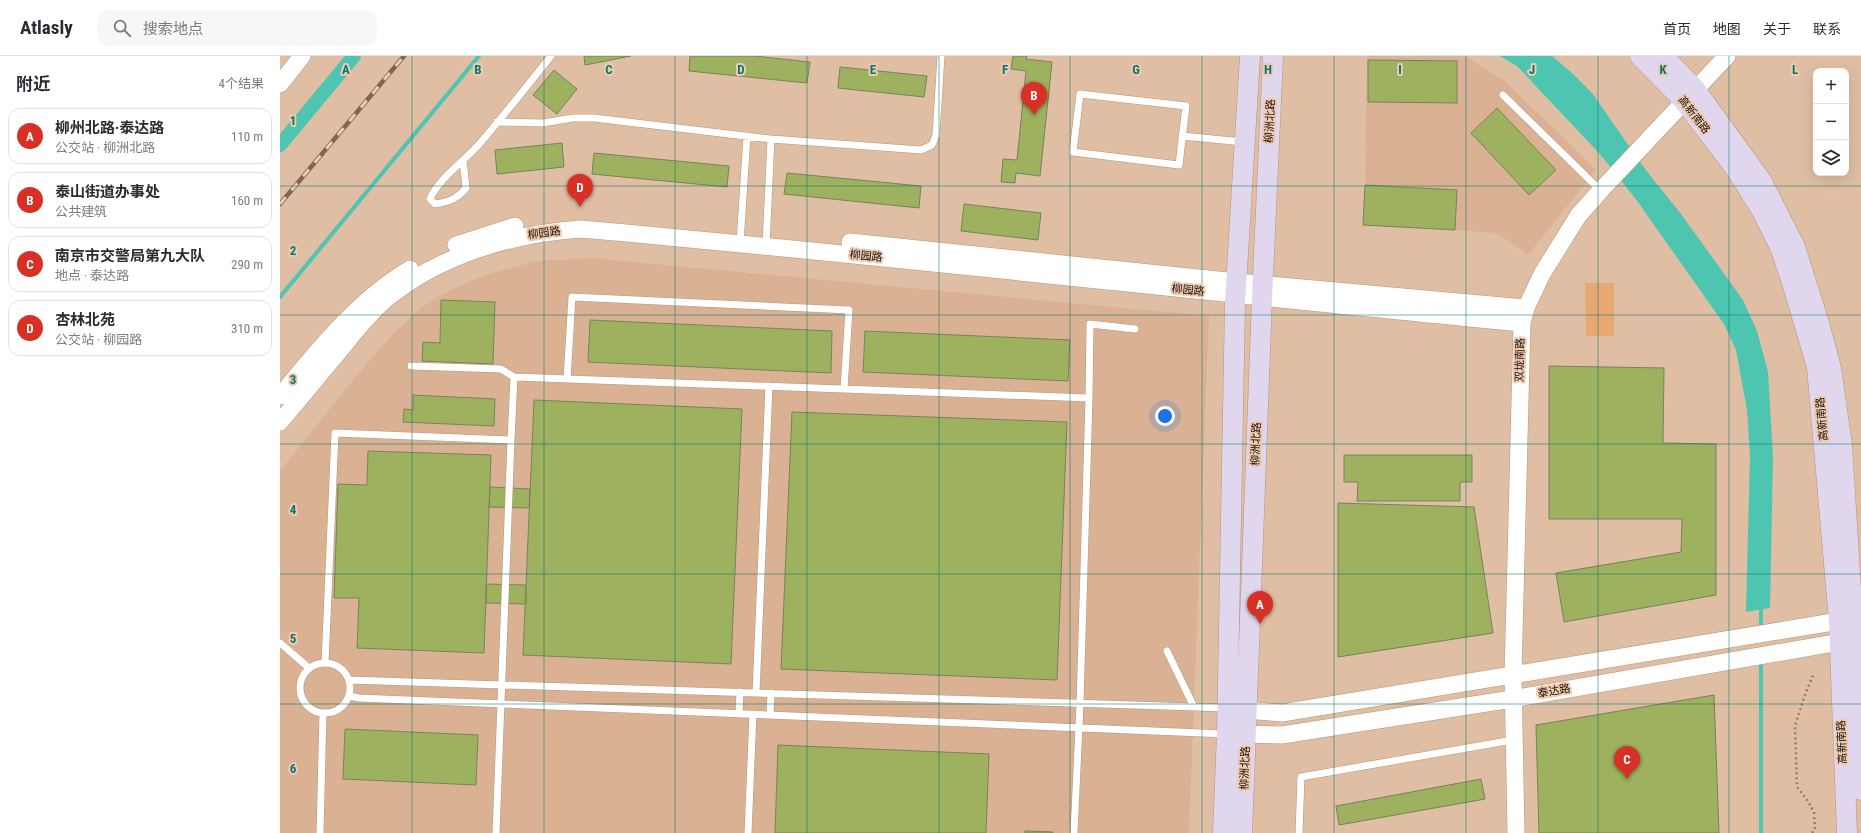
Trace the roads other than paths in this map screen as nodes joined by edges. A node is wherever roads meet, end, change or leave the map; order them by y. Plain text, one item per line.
1 (302, 56) edge
2 (551, 56) edge
3 (941, 56) edge
4 (1250, 56) edge
5 (1273, 56) edge
6 (1640, 56) edge
7 (1663, 56) edge
8 (1727, 56) edge
9 (280, 84) edge
10 (1690, 95) junction
11 (1503, 96) dead end
12 (497, 122) junction
13 (747, 136) junction
14 (1182, 136) junction
15 (771, 139) junction
16 (1245, 142) junction
17 (463, 161) junction
18 (1604, 187) junction
19 (740, 237) junction
20 (766, 239) junction
21 (1236, 289) junction
22 (1262, 291) junction
23 (1524, 315) junction
24 (1135, 329) dead end
25 (411, 366) dead end
26 (514, 377) junction
27 (567, 379) junction
28 (769, 386) junction
29 (844, 389) junction
30 (280, 396) edge
31 (1090, 398) junction
32 (280, 422) edge
33 (511, 440) junction
34 (1851, 621) edge
35 (1852, 642) edge
36 (280, 643) edge
37 (1167, 651) dead end
38 (325, 663) junction
39 (310, 668) junction
40 (1512, 675) junction
41 (349, 680) junction
42 (502, 685) junction
43 (740, 692) junction
44 (756, 693) junction
45 (771, 694) junction
46 (349, 696) junction
47 (1512, 699) junction
48 (502, 704) junction
49 (1080, 704) junction
50 (1194, 707) junction
51 (1228, 708) junction
52 (1247, 709) junction
53 (323, 713) junction
54 (739, 714) junction
55 (753, 714) junction
56 (770, 715) junction
57 (1079, 728) junction
58 (1237, 734) junction
59 (1513, 740) junction
60 (1861, 790) edge
61 (320, 833) edge
62 (496, 833) edge
63 (748, 833) edge
64 (1074, 833) edge
65 (1223, 833) edge
66 (1242, 833) edge
67 (1299, 833) edge
68 (1512, 833) edge
69 (1847, 833) edge

1 - 9 street
2 - 12 lane
3 - 15 lane
4 - 16 main road, 柳洲北路
5 - 22 main road, 柳洲北路
6 - 10 main road, 高新南路
7 - 10 main road, 高新南路
8 - 10 street, 双垅南路
10 - 18 street, 双垅南路
10 - 34 main road, 高新南路
11 - 18 lane
12 - 13 lane
12 - 17 lane
13 - 15 lane
13 - 19 lane
14 - 14 lane
14 - 16 lane
15 - 20 lane
16 - 21 main road, 柳洲北路
17 - 17 lane
18 - 23 street, 双垅南路
19 - 20 street, 柳园路
19 - 30 street, 柳园路
19 - 32 street, 柳园路
20 - 21 street, 柳园路
21 - 22 street, 柳园路
21 - 51 main road, 柳洲北路
22 - 23 street, 柳园路
22 - 52 main road, 柳洲北路
23 - 40 street, 双垅南路
24 - 31 lane
25 - 26 lane
26 - 27 lane
26 - 33 lane
27 - 28 lane
27 - 29 lane
28 - 29 lane
28 - 44 lane
29 - 31 lane
31 - 49 lane
33 - 38 lane
33 - 42 lane
34 - 35 main road, 高新南路
34 - 40 street, 泰达路
35 - 47 street, 泰达路
35 - 60 main road, 高新南路
35 - 69 main road, 高新南路
36 - 39 lane
37 - 50 lane
38 - 39 lane
38 - 41 lane
39 - 53 lane
40 - 47 street, 双垅南路
40 - 52 street, 泰达路
41 - 42 lane
41 - 46 lane
42 - 43 lane
42 - 48 lane
43 - 44 lane
43 - 54 lane
44 - 45 lane
45 - 49 lane
45 - 56 lane
46 - 48 lane
46 - 53 lane
47 - 58 street, 泰达路
47 - 59 street, 双垅南路
48 - 54 lane
48 - 62 lane
49 - 50 lane
49 - 57 lane
50 - 51 lane
51 - 52 street, 泰达路
51 - 58 main road, 柳洲北路
52 - 58 main road, 柳洲北路
53 - 61 lane
54 - 55 lane
55 - 56 lane
55 - 63 lane
56 - 57 lane
57 - 58 lane
57 - 64 lane
58 - 65 main road, 柳洲北路
58 - 66 main road, 柳洲北路
59 - 67 lane
59 - 68 street, 双垅南路

